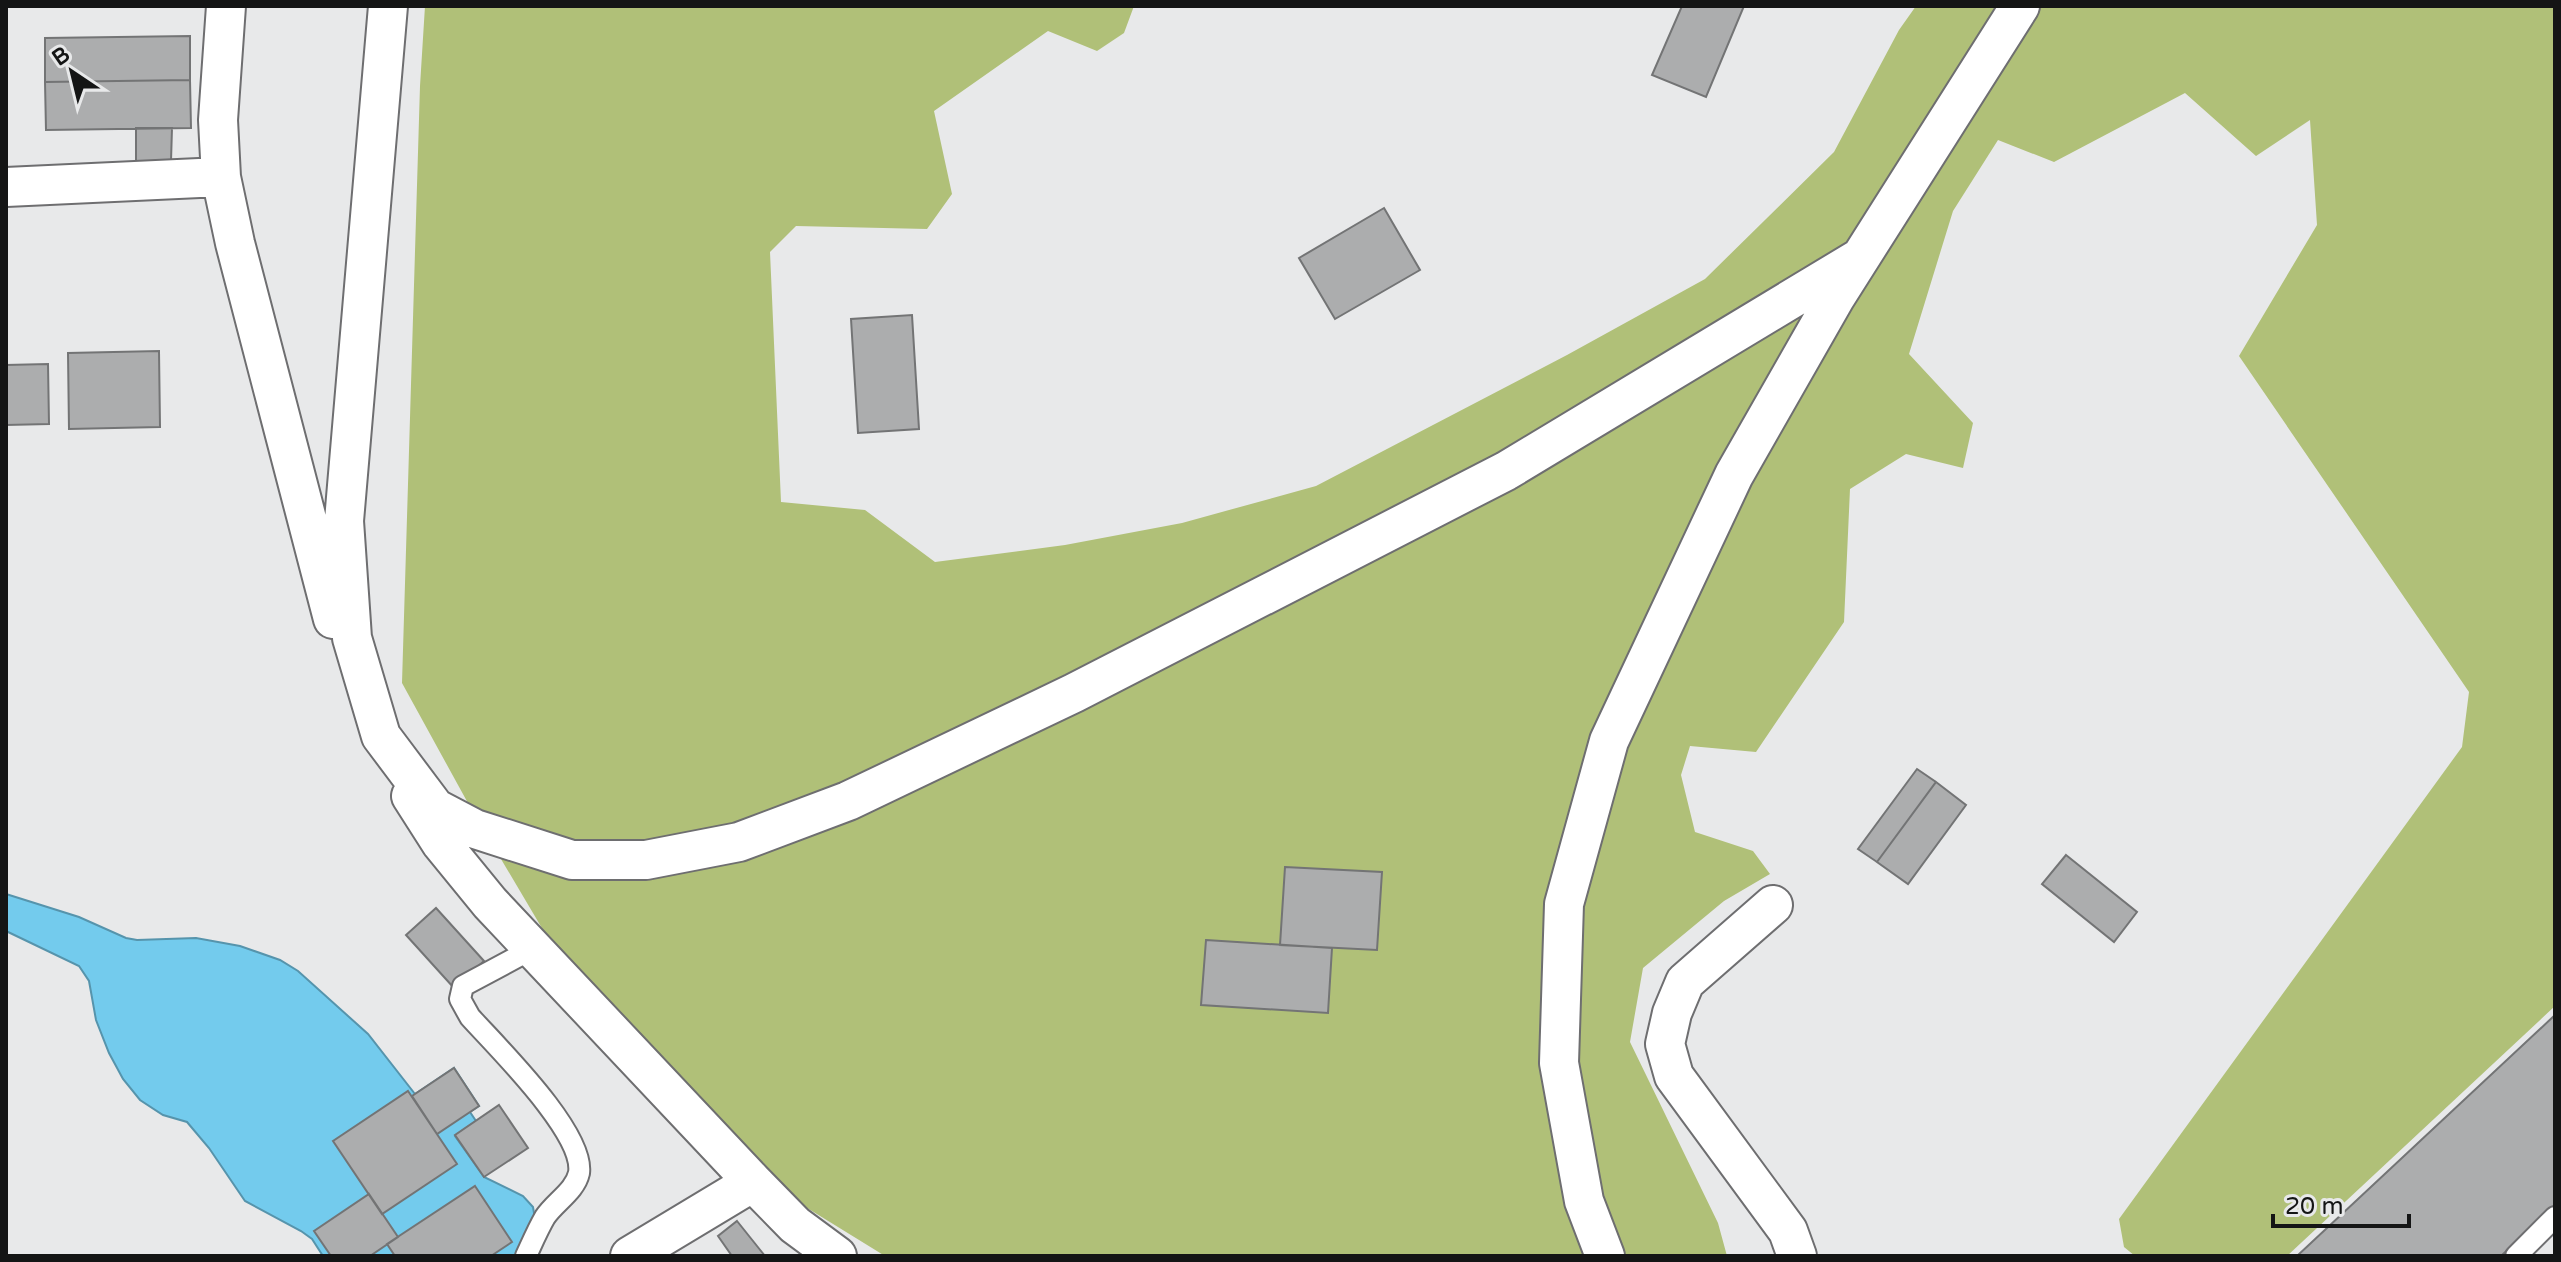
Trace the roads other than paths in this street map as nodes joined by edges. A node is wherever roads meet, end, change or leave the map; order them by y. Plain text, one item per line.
1 (226, 6) edge
2 (388, 6) edge
3 (2020, 6) edge
4 (221, 177) junction
5 (6, 187) edge
6 (1861, 257) junction
7 (1773, 905) dead end
8 (532, 949) junction
9 (753, 1182) junction
10 (2555, 1217) edge
11 (526, 1256) edge
12 (630, 1256) edge
13 (837, 1256) edge
14 (1605, 1256) edge
15 (1797, 1256) edge
16 (2516, 1256) edge

1 - 4 street
2 - 6 street
3 - 6 street
4 - 5 street
4 - 8 street
6 - 14 street
7 - 15 street
8 - 9 street
8 - 11 lane
9 - 12 street
9 - 13 street
10 - 16 lane

